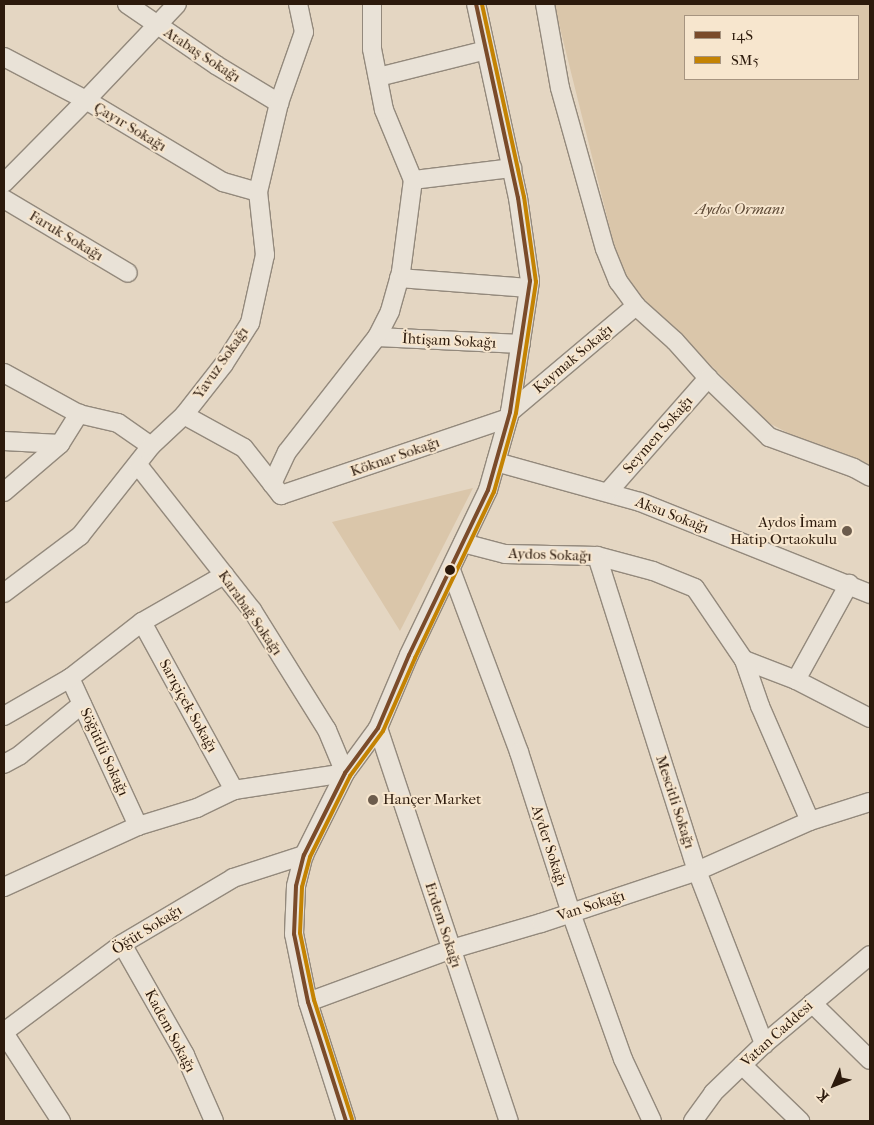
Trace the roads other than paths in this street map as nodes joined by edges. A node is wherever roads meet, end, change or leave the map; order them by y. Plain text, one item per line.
1 (127, 4) edge
2 (177, 4) edge
3 (298, 4) edge
4 (372, 4) edge
5 (476, 4) edge
6 (545, 4) edge
7 (158, 25) junction
8 (486, 50) junction
9 (4, 58) edge
10 (378, 77) junction
11 (86, 100) junction
12 (279, 103) junction
13 (512, 168) junction
14 (412, 180) junction
15 (4, 183) edge
16 (258, 192) junction
17 (4, 200) edge
18 (128, 273) dead end
19 (399, 278) junction
20 (529, 288) junction
21 (636, 306) junction
22 (377, 337) junction
23 (520, 344) junction
24 (4, 373) edge
25 (708, 378) junction
26 (79, 414) junction
27 (184, 415) junction
28 (509, 415) junction
29 (4, 441) edge
30 (60, 444) junction
31 (151, 446) junction
32 (496, 462) junction
33 (138, 465) junction
34 (870, 476) edge
35 (277, 490) junction
36 (4, 492) edge
37 (608, 492) junction
38 (463, 543) junction
39 (596, 556) junction
40 (451, 570) junction
41 (224, 575) junction
42 (849, 584) junction
43 (4, 593) edge
44 (870, 594) edge
45 (142, 622) junction
46 (744, 660) junction
47 (70, 678) junction
48 (796, 680) junction
49 (82, 704) junction
50 (4, 716) edge
51 (870, 718) edge
52 (378, 728) junction
53 (4, 764) edge
54 (345, 773) junction
55 (234, 790) junction
56 (870, 802) edge
57 (810, 821) junction
58 (138, 826) junction
59 (304, 855) junction
60 (697, 871) junction
61 (4, 887) edge
62 (571, 913) junction
63 (122, 944) junction
64 (452, 949) junction
65 (870, 955) edge
66 (308, 1002) junction
67 (812, 1003) junction
68 (4, 1032) edge
69 (764, 1044) junction
70 (870, 1060) edge
71 (742, 1064) junction
72 (61, 1121) edge
73 (214, 1121) edge
74 (346, 1121) edge
75 (509, 1121) edge
76 (652, 1121) edge
77 (693, 1121) edge
78 (800, 1121) edge

1 - 7 street, Atabaş Sokağı
2 - 7 street
3 - 12 street, Yavuz Sokağı
4 - 10 street
5 - 8 street
6 - 21 street
7 - 11 street
7 - 12 street, Atabaş Sokağı
8 - 10 street
8 - 13 street
9 - 11 street, Çayır Sokağı
10 - 14 street
11 - 15 street
11 - 16 street, Çayır Sokağı
12 - 16 street, Yavuz Sokağı
13 - 14 street
13 - 20 street
14 - 19 street
16 - 27 street, Yavuz Sokağı
17 - 18 street, Faruk Sokağı
19 - 20 street
19 - 22 street
20 - 23 street
21 - 25 street
21 - 28 street, Kaymak Sokağı
22 - 23 street, İhtişam Sokağı
22 - 35 street
23 - 28 street
24 - 26 street
25 - 34 street
25 - 37 street, Seymen Sokağı
26 - 30 street
26 - 31 street
27 - 31 street, Yavuz Sokağı
27 - 35 street
28 - 32 street
28 - 35 street, Köknar Sokağı
29 - 30 street
30 - 36 street
31 - 33 street, Yavuz Sokağı
32 - 37 street, Aksu Sokağı
32 - 38 street
33 - 41 street, Karabağ Sokağı
33 - 43 street, Yavuz Sokağı
37 - 42 street, Aksu Sokağı
38 - 39 street, Aydos Sokağı
38 - 40 street
39 - 46 street, Aydos Sokağı
39 - 60 street, Mescitli Sokağı
40 - 52 street
40 - 62 street, Ayder Sokağı
41 - 45 street
41 - 54 street, Karabağ Sokağı
42 - 44 street, Aksu Sokağı
42 - 48 street
45 - 47 street
45 - 55 street, Sarıçiçek Sokağı
46 - 48 street
46 - 57 street, Aydos Sokağı
47 - 49 street, Söğütlü Sokağı
47 - 50 street
48 - 51 street
49 - 53 street
49 - 58 street, Söğütlü Sokağı
52 - 54 street
52 - 64 street, Erdem Sokağı
54 - 55 street
54 - 59 street
55 - 58 street
56 - 57 street, Van Sokağı
57 - 60 street, Van Sokağı
58 - 61 street
59 - 63 street, Öğüt Sokağı
59 - 66 street
60 - 62 street, Van Sokağı
60 - 69 street, Mescitli Sokağı
62 - 64 street, Van Sokağı
62 - 76 street, Ayder Sokağı
63 - 68 street, Öğüt Sokağı
63 - 73 street, Kadem Sokağı
64 - 66 street, Van Sokağı
64 - 75 street, Erdem Sokağı
65 - 67 street, Vatan Caddesi
66 - 74 street
67 - 69 street, Vatan Caddesi
67 - 70 street
68 - 72 street
69 - 71 street, Vatan Caddesi
71 - 77 street, Vatan Caddesi
71 - 78 street

